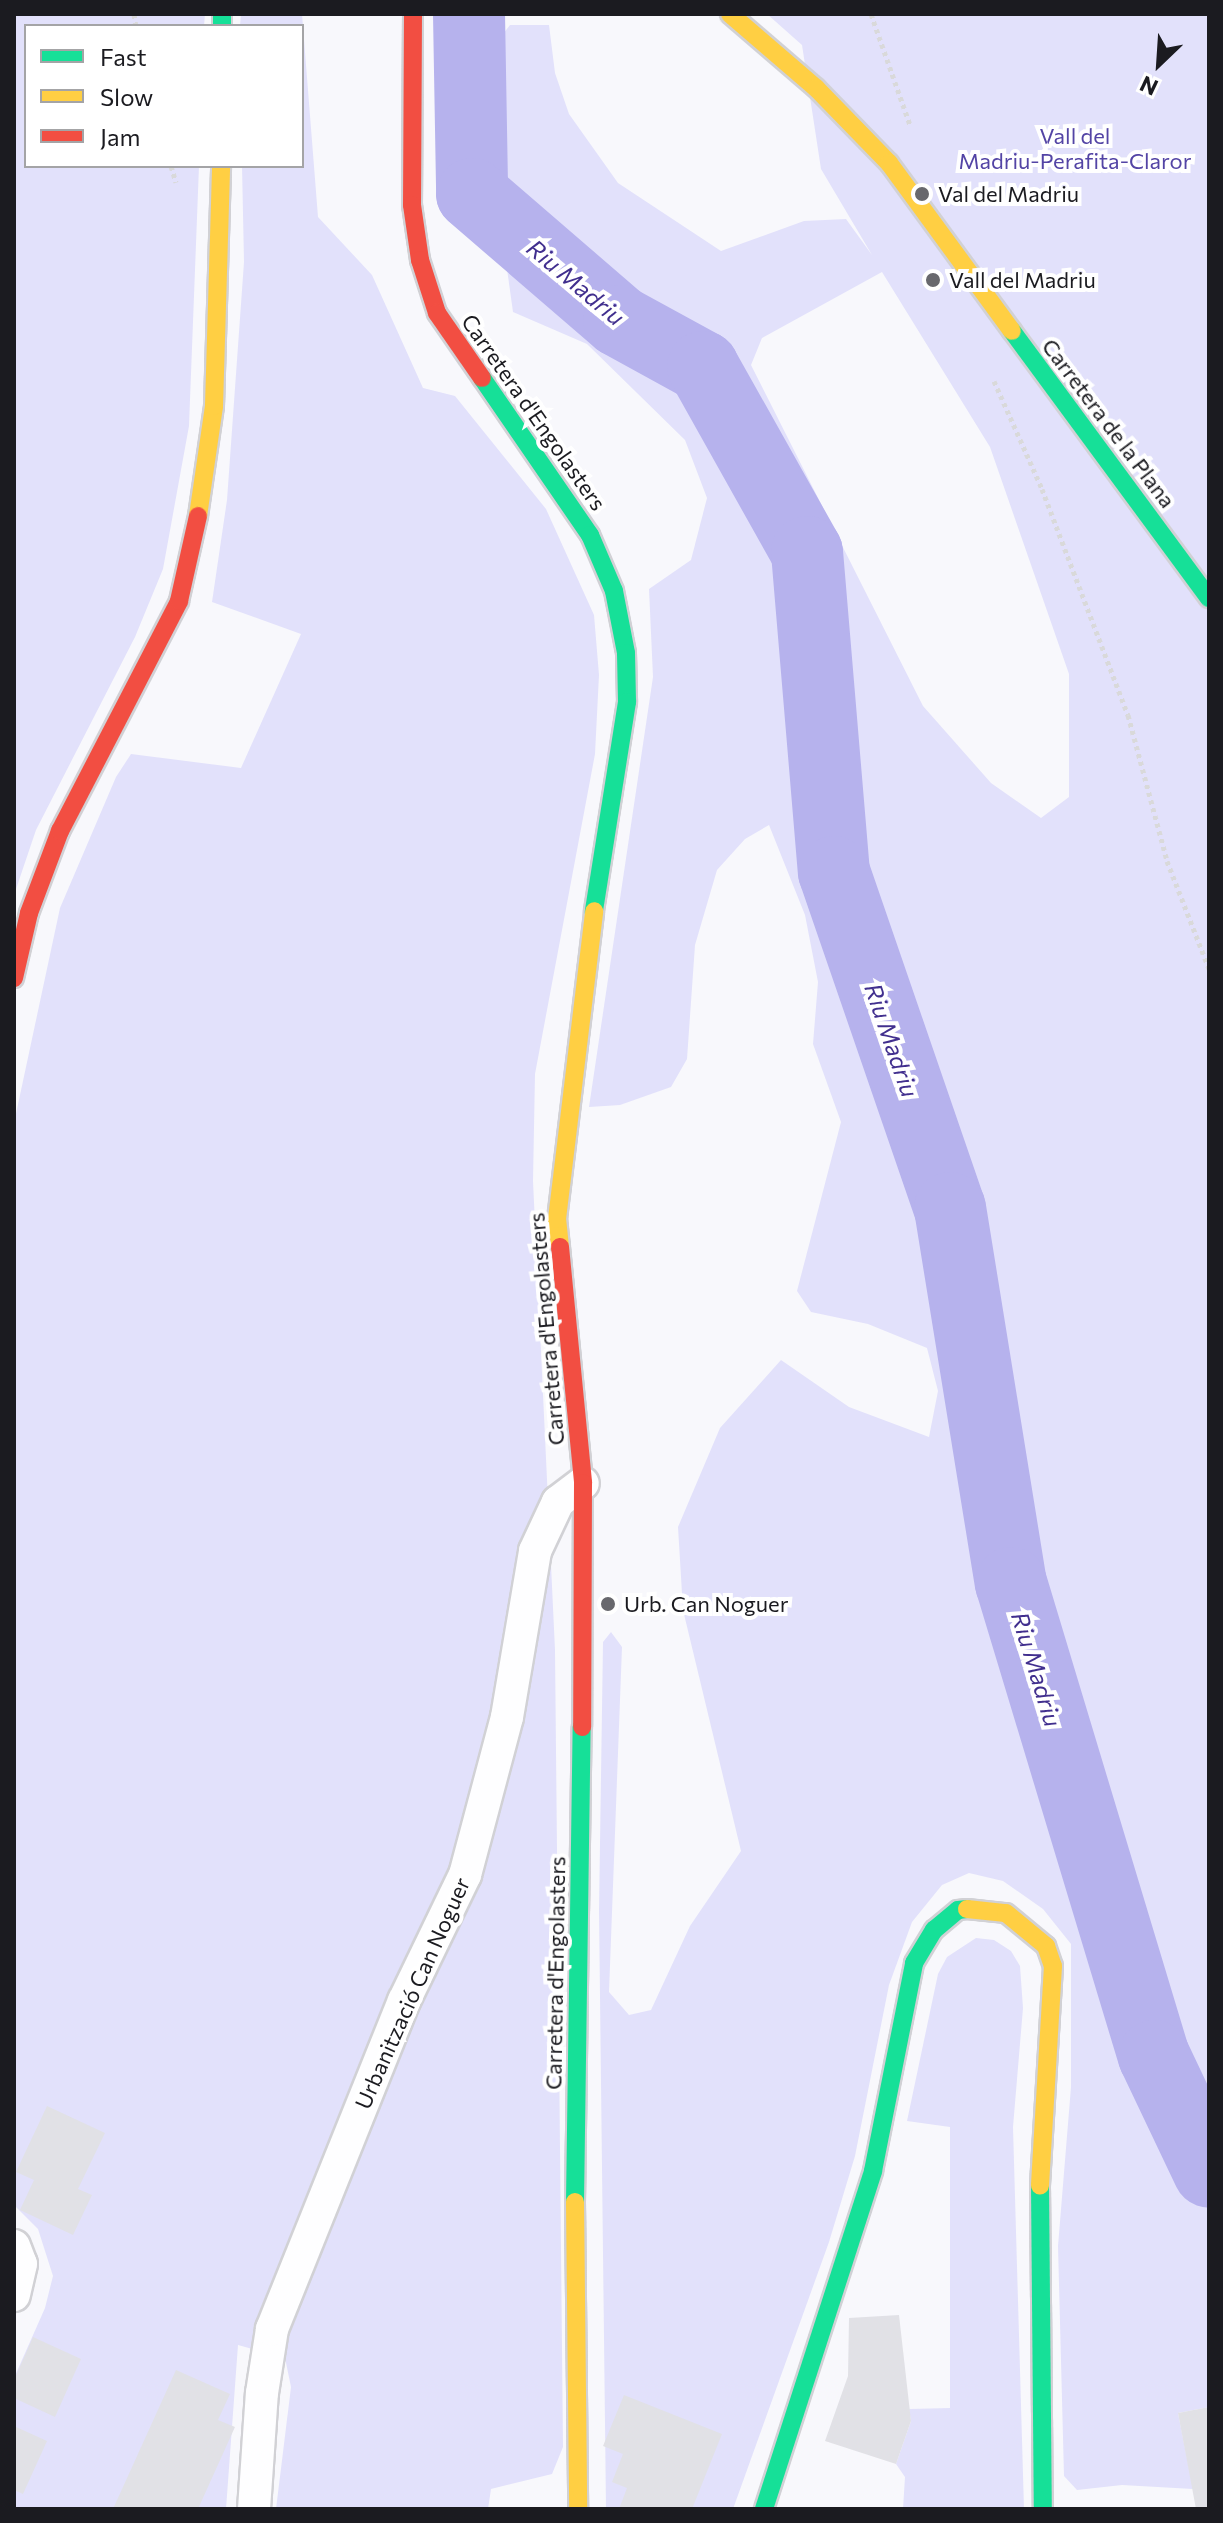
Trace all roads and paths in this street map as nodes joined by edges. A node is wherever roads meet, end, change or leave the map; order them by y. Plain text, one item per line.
1 (413, 14) edge
2 (730, 14) edge
3 (871, 14) edge
4 (889, 163) junction
5 (221, 168) edge
6 (988, 367) dead end
7 (1209, 598) edge
8 (1209, 969) edge
9 (14, 978) edge
10 (583, 1483) junction
11 (14, 2246) edge
12 (14, 2295) edge
13 (254, 2509) edge
14 (578, 2509) edge
15 (764, 2509) edge
16 (1043, 2509) edge

1 - 10 main road, Carretera d'Engolasters
2 - 4 main road, Carretera de la Plana
3 - 4 path
4 - 7 main road, Carretera de la Plana
5 - 9 main road
6 - 8 path
10 - 13 street, Urbanització Can Noguer
10 - 14 main road, Carretera d'Engolasters
11 - 12 street
15 - 16 main road

